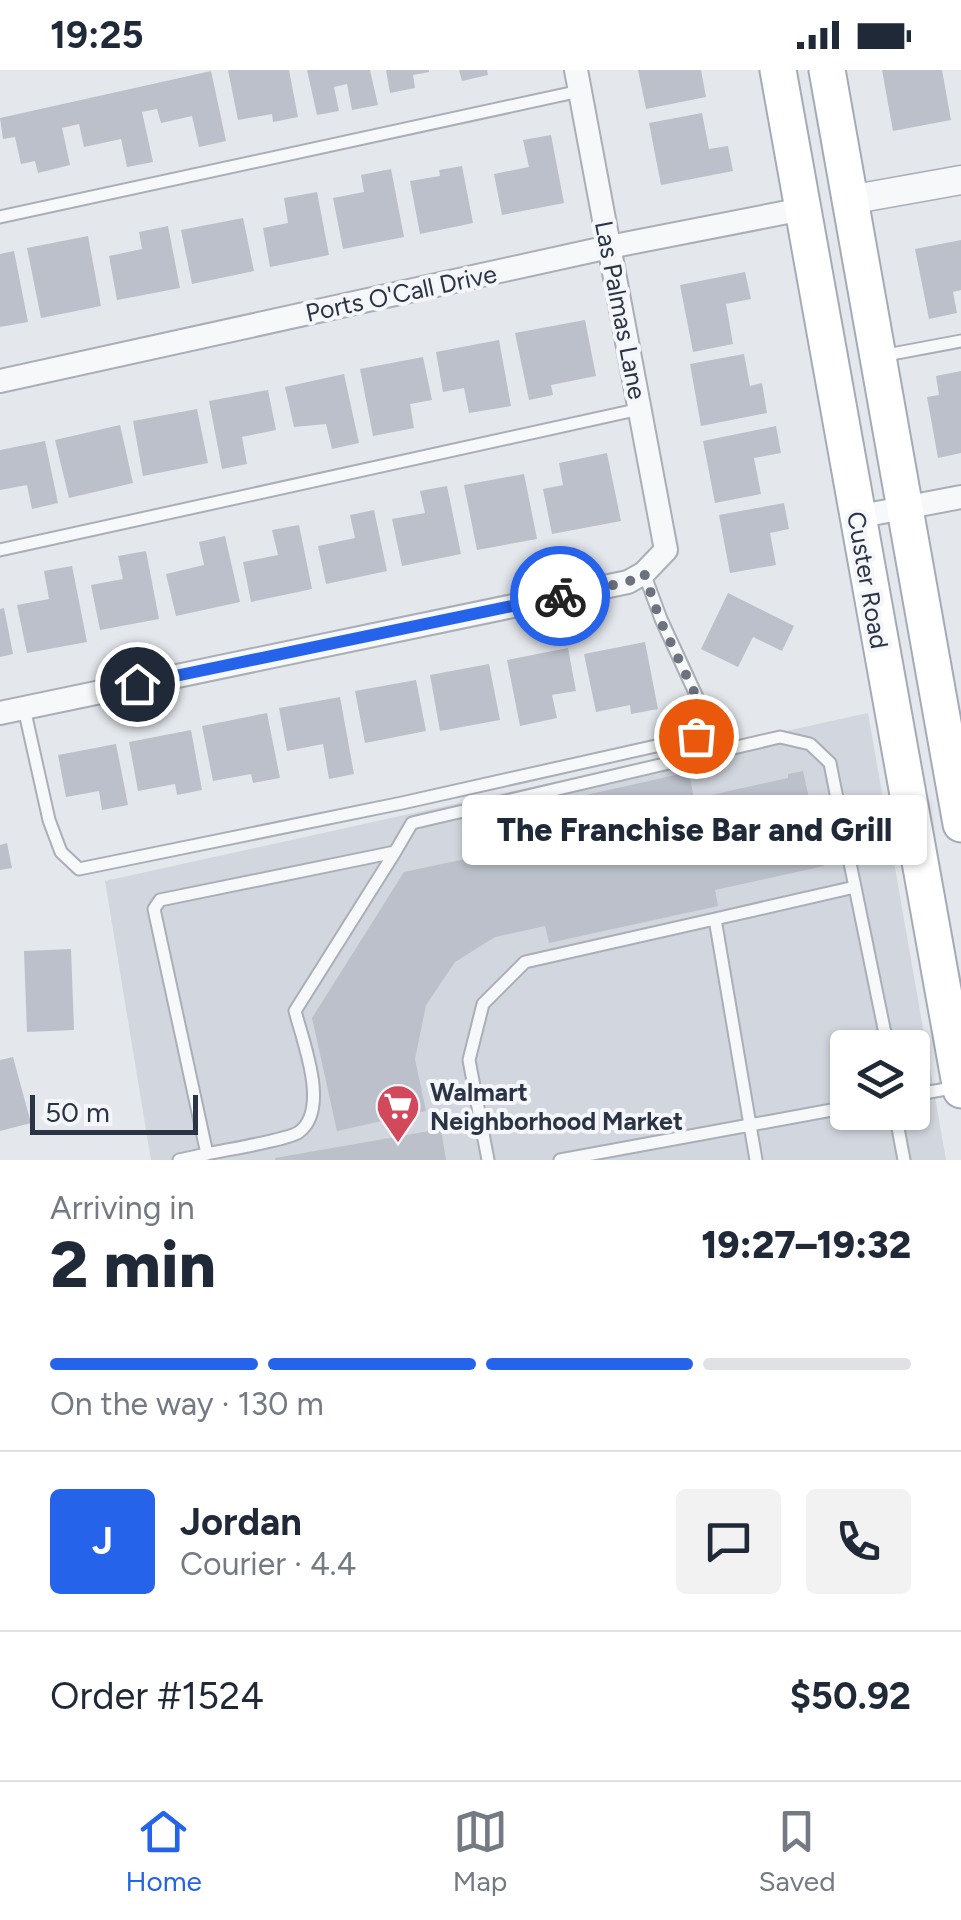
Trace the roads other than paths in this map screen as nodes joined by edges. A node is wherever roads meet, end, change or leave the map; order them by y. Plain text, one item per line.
1 (778, 70) edge
2 (827, 70) edge
3 (578, 80) edge
4 (961, 180) edge
5 (849, 200) junction
6 (803, 208) junction
7 (0, 217) edge
8 (609, 247) junction
9 (961, 341) edge
10 (877, 356) junction
11 (0, 381) edge
12 (640, 409) junction
13 (961, 497) edge
14 (904, 508) junction
15 (856, 517) junction
16 (0, 550) edge
17 (644, 573) junction
18 (24, 708) junction
19 (0, 713) edge
20 (961, 820) edge
21 (913, 826) junction
22 (845, 839) junction
23 (394, 852) junction
24 (855, 887) junction
25 (714, 919) junction
26 (884, 1030) edge
27 (961, 1088) edge
28 (930, 1092) edge
29 (830, 1109) edge
30 (750, 1125) junction
31 (898, 1130) edge
32 (207, 1154) junction
33 (179, 1160) edge
34 (488, 1160) edge
35 (560, 1160) edge
36 (756, 1160) edge
37 (904, 1160) edge

1 - 6 main road, Custer Road
2 - 5 main road, Custer Road
3 - 7 lane
3 - 8 street, Las Palmas Lane
4 - 5 street
5 - 6 main road
5 - 10 main road, Custer Road
6 - 8 street, Ports O'Call Drive
6 - 15 main road, Custer Road
8 - 11 street, Ports O'Call Drive
8 - 12 street, Las Palmas Lane
9 - 10 lane
10 - 14 main road, Custer Road
12 - 16 lane
12 - 17 street, Las Palmas Lane
13 - 14 street
14 - 15 street
14 - 20 main road, Custer Road
15 - 21 main road, Custer Road
17 - 18 street
17 - 18 lane
18 - 19 street
20 - 21 main road
21 - 22 lane
21 - 27 main road, Custer Road
22 - 23 lane
22 - 24 lane
23 - 32 lane
23 - 32 lane
24 - 25 lane
24 - 26 lane
25 - 30 lane
25 - 34 lane
27 - 28 lane
29 - 30 lane
30 - 35 lane
30 - 36 lane
31 - 37 lane
32 - 33 lane

